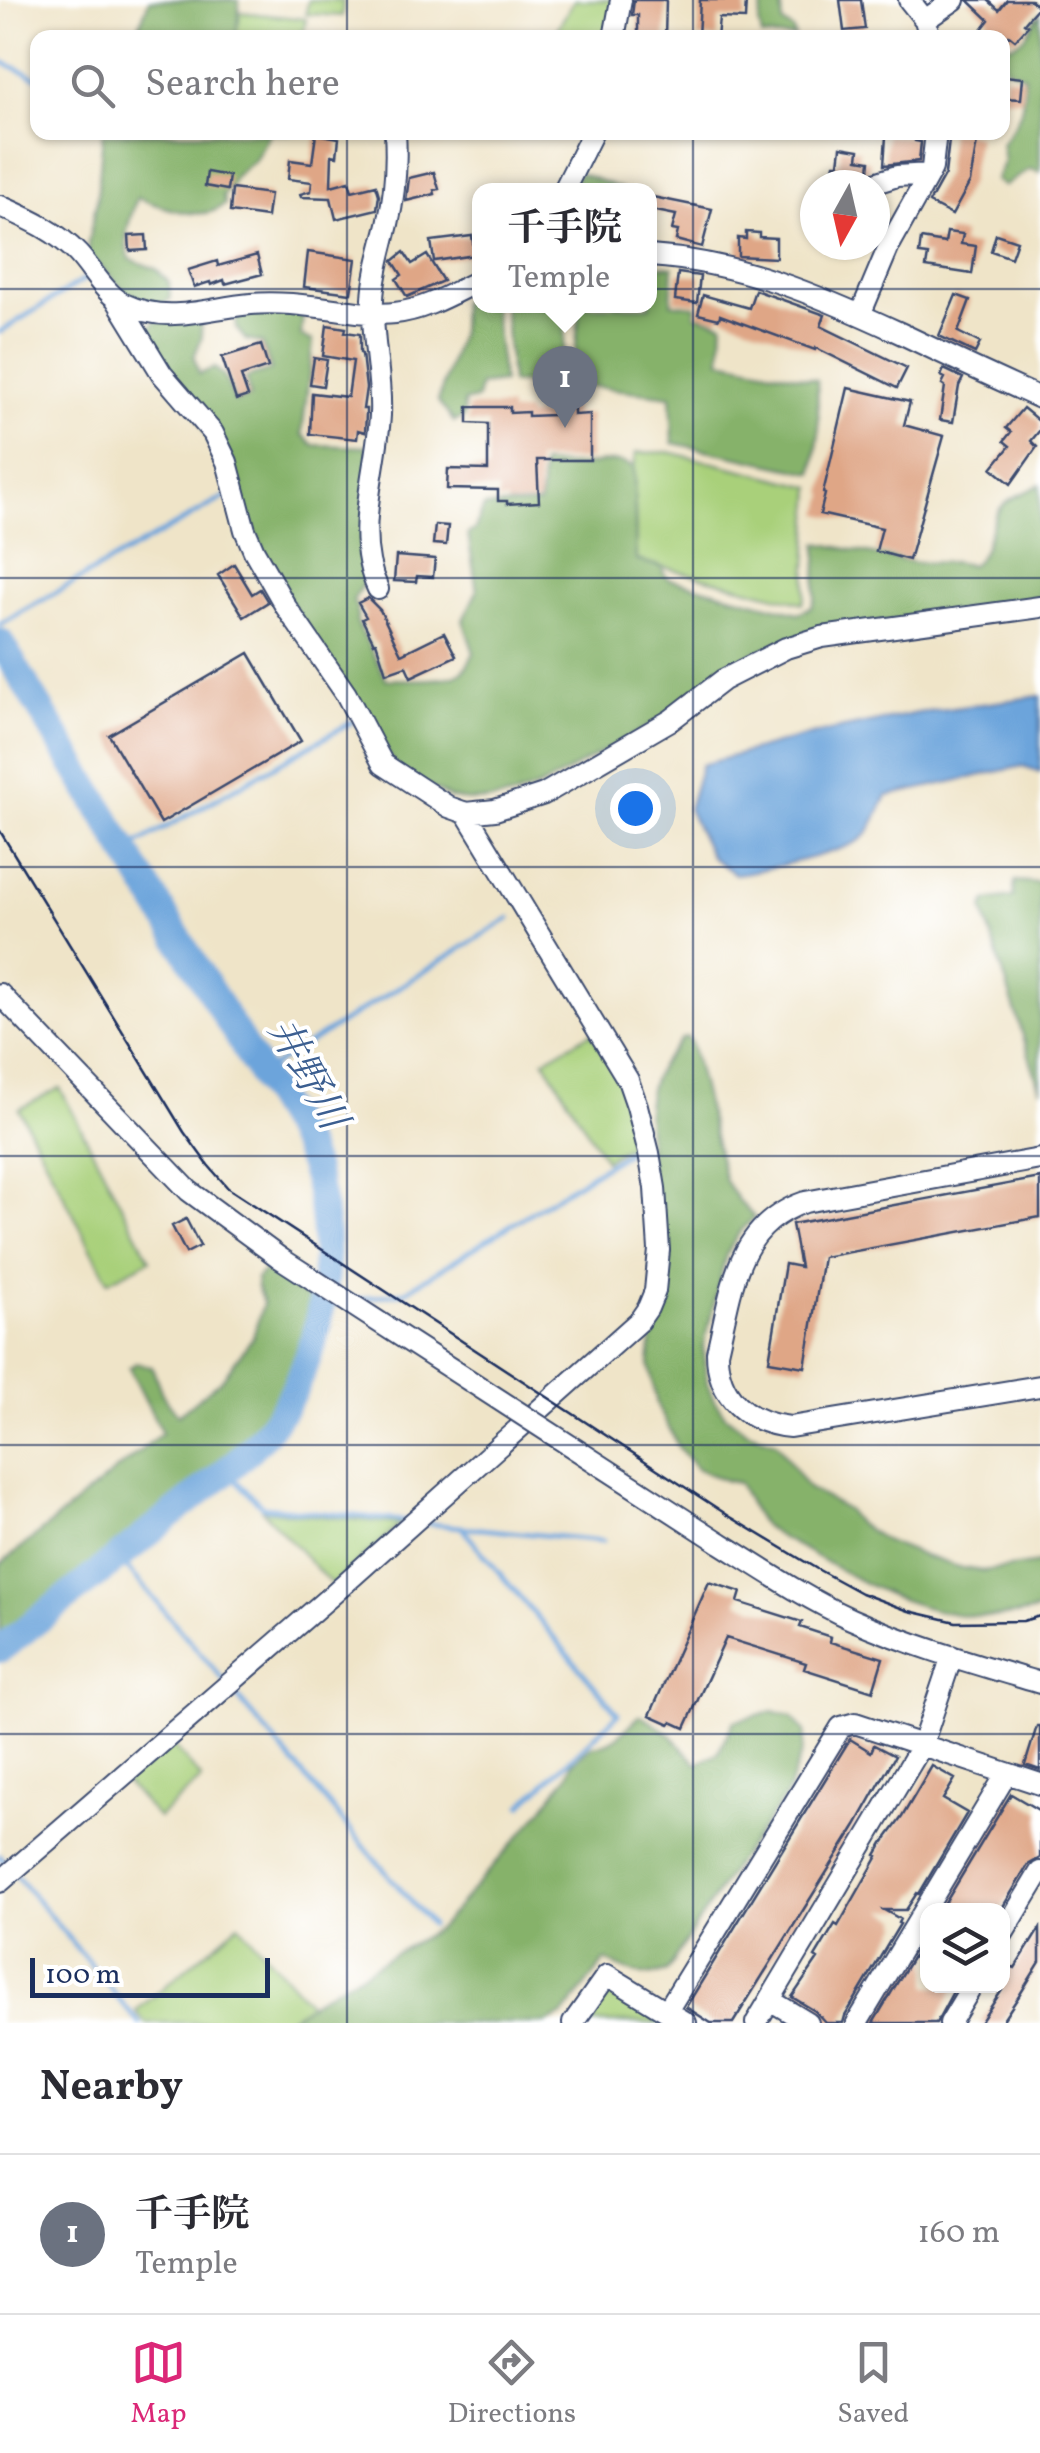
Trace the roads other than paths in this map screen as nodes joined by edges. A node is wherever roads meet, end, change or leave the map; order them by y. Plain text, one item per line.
1 (620, 0) edge
2 (909, 0) edge
3 (954, 0) edge
4 (927, 29) edge
5 (615, 30) edge
6 (395, 140) edge
7 (589, 140) edge
8 (935, 140) edge
9 (929, 174) junction
10 (890, 178) edge
11 (568, 183) edge
12 (0, 206) edge
13 (657, 257) edge
14 (472, 284) edge
15 (116, 299) junction
16 (372, 314) junction
17 (860, 315) junction
18 (1040, 398) edge
19 (378, 589) dead end
20 (1040, 607) edge
21 (466, 813) junction
22 (0, 994) edge
23 (1040, 1159) edge
24 (1040, 1386) edge
25 (952, 1656) junction
26 (1040, 1684) edge
27 (922, 1745) junction
28 (1008, 1774) junction
29 (1040, 1784) edge
30 (1040, 1872) edge
31 (0, 1882) edge
32 (1010, 1922) edge
33 (968, 1993) edge
34 (770, 2000) junction
35 (667, 2012) junction
36 (573, 2023) edge
37 (686, 2023) edge
38 (756, 2023) edge
39 (808, 2023) edge
40 (857, 2023) edge
41 (950, 2023) edge

1 - 5 street
2 - 4 street
3 - 4 street
6 - 16 street
7 - 11 street
8 - 9 street
9 - 10 street
9 - 17 street
12 - 15 street
13 - 17 street
14 - 16 street
15 - 16 street
15 - 21 street
16 - 19 street
17 - 18 street
20 - 21 street
21 - 31 street
22 - 25 street, bridge
23 - 24 street
25 - 26 street
25 - 27 street
27 - 28 street
27 - 34 street
27 - 35 street
28 - 29 street
28 - 40 street
30 - 32 street
33 - 41 street
34 - 38 street
34 - 39 street
35 - 36 street
35 - 37 street

